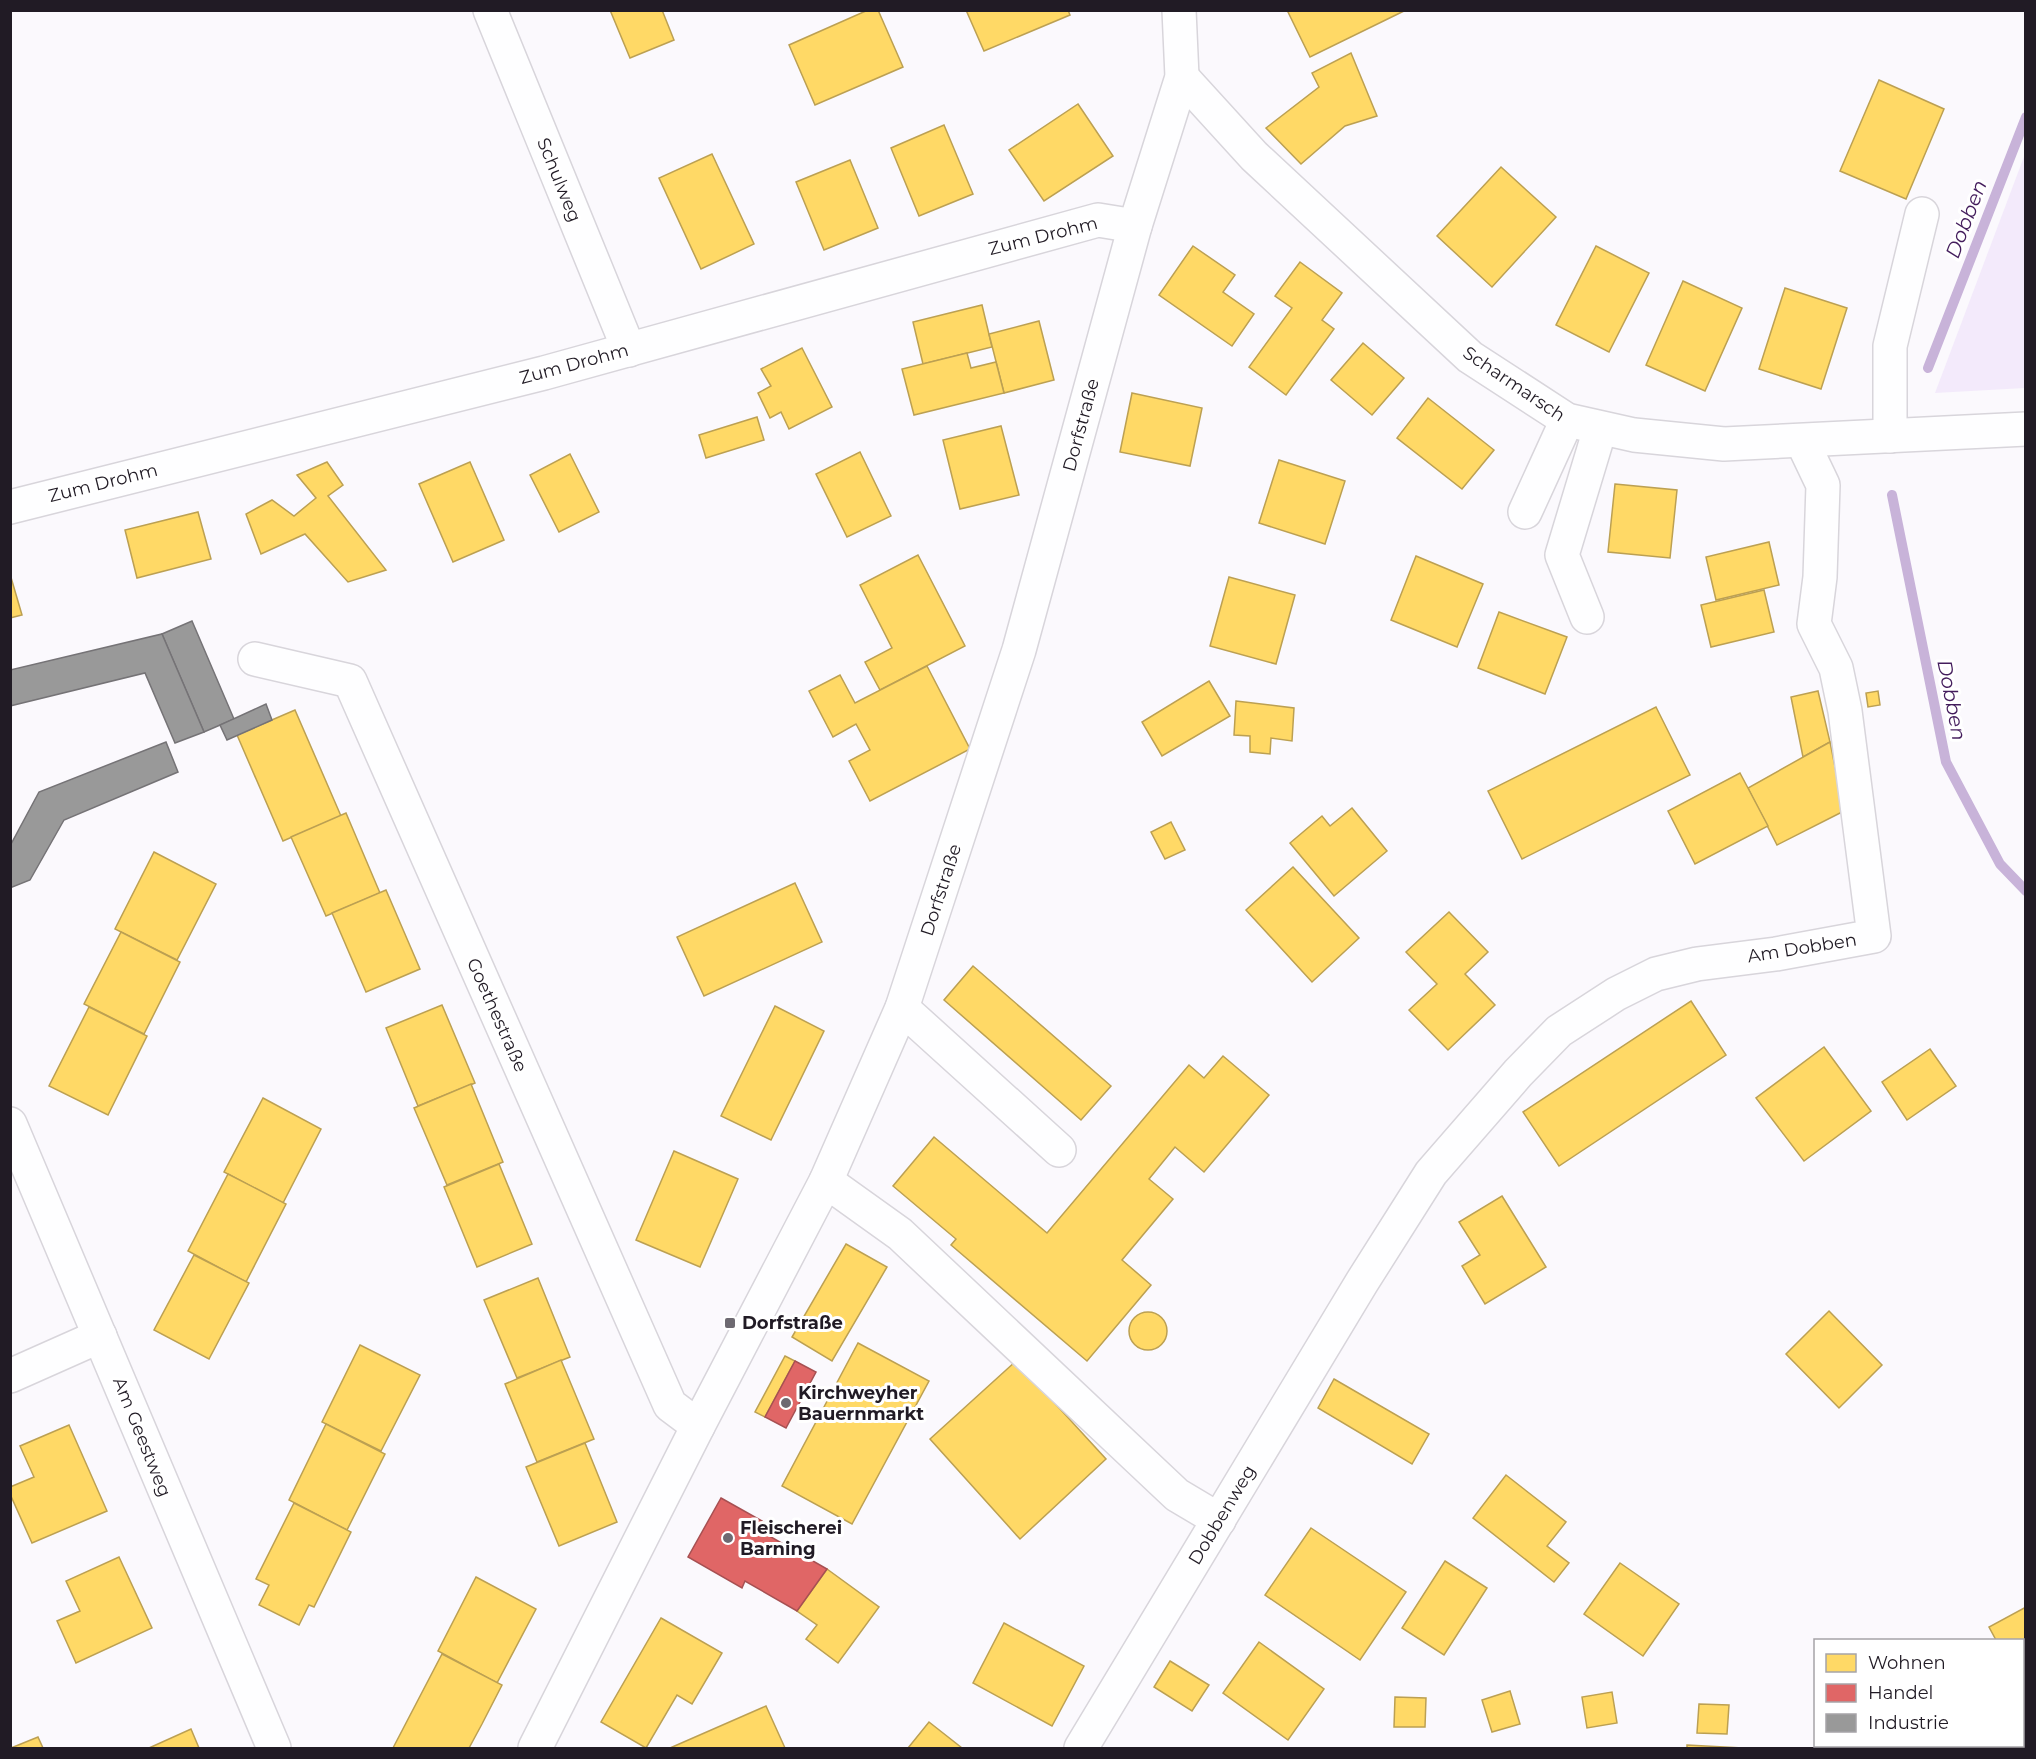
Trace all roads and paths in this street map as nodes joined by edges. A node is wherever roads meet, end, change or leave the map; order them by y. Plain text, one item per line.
1 (490, 10) edge
2 (1179, 10) edge
3 (1182, 77) junction
4 (1922, 214) dead end
5 (1135, 226) junction
6 (628, 350) junction
7 (1567, 420) junction
8 (1600, 429) junction
9 (2025, 429) edge
10 (1890, 436) junction
11 (1802, 441) junction
12 (10, 507) edge
13 (1525, 512) dead end
14 (1587, 617) dead end
15 (255, 659) dead end
16 (903, 1008) junction
17 (10, 1124) edge
18 (1059, 1150) dead end
19 (826, 1181) junction
20 (1362, 1282) joint
21 (100, 1336) junction
22 (10, 1376) edge
23 (698, 1426) junction
24 (1219, 1520) junction
25 (274, 1749) edge
26 (535, 1749) edge
27 (1081, 1749) edge

1 - 6 street, Schulweg
2 - 3 street, Dorfstraße
3 - 5 street, Dorfstraße
3 - 7 street, Scharmarsch
4 - 10 street
5 - 6 street, Zum Drohm
5 - 16 street, Dorfstraße
6 - 12 street, Zum Drohm
7 - 8 street, Scharmarsch
7 - 13 street
8 - 11 street, Scharmarsch
8 - 14 street
9 - 10 street, Scharmarsch
10 - 11 street, Scharmarsch
11 - 20 street, Am Dobben
15 - 23 street, Goethestraße
16 - 18 street
16 - 19 street, Dorfstraße
17 - 21 street, Am Geestweg
19 - 23 street, Dorfstraße
19 - 24 street
20 - 24 street, Dobbenweg
21 - 22 street
21 - 25 street, Am Geestweg
23 - 26 street, Dorfstraße
24 - 27 street, Dobbenweg

